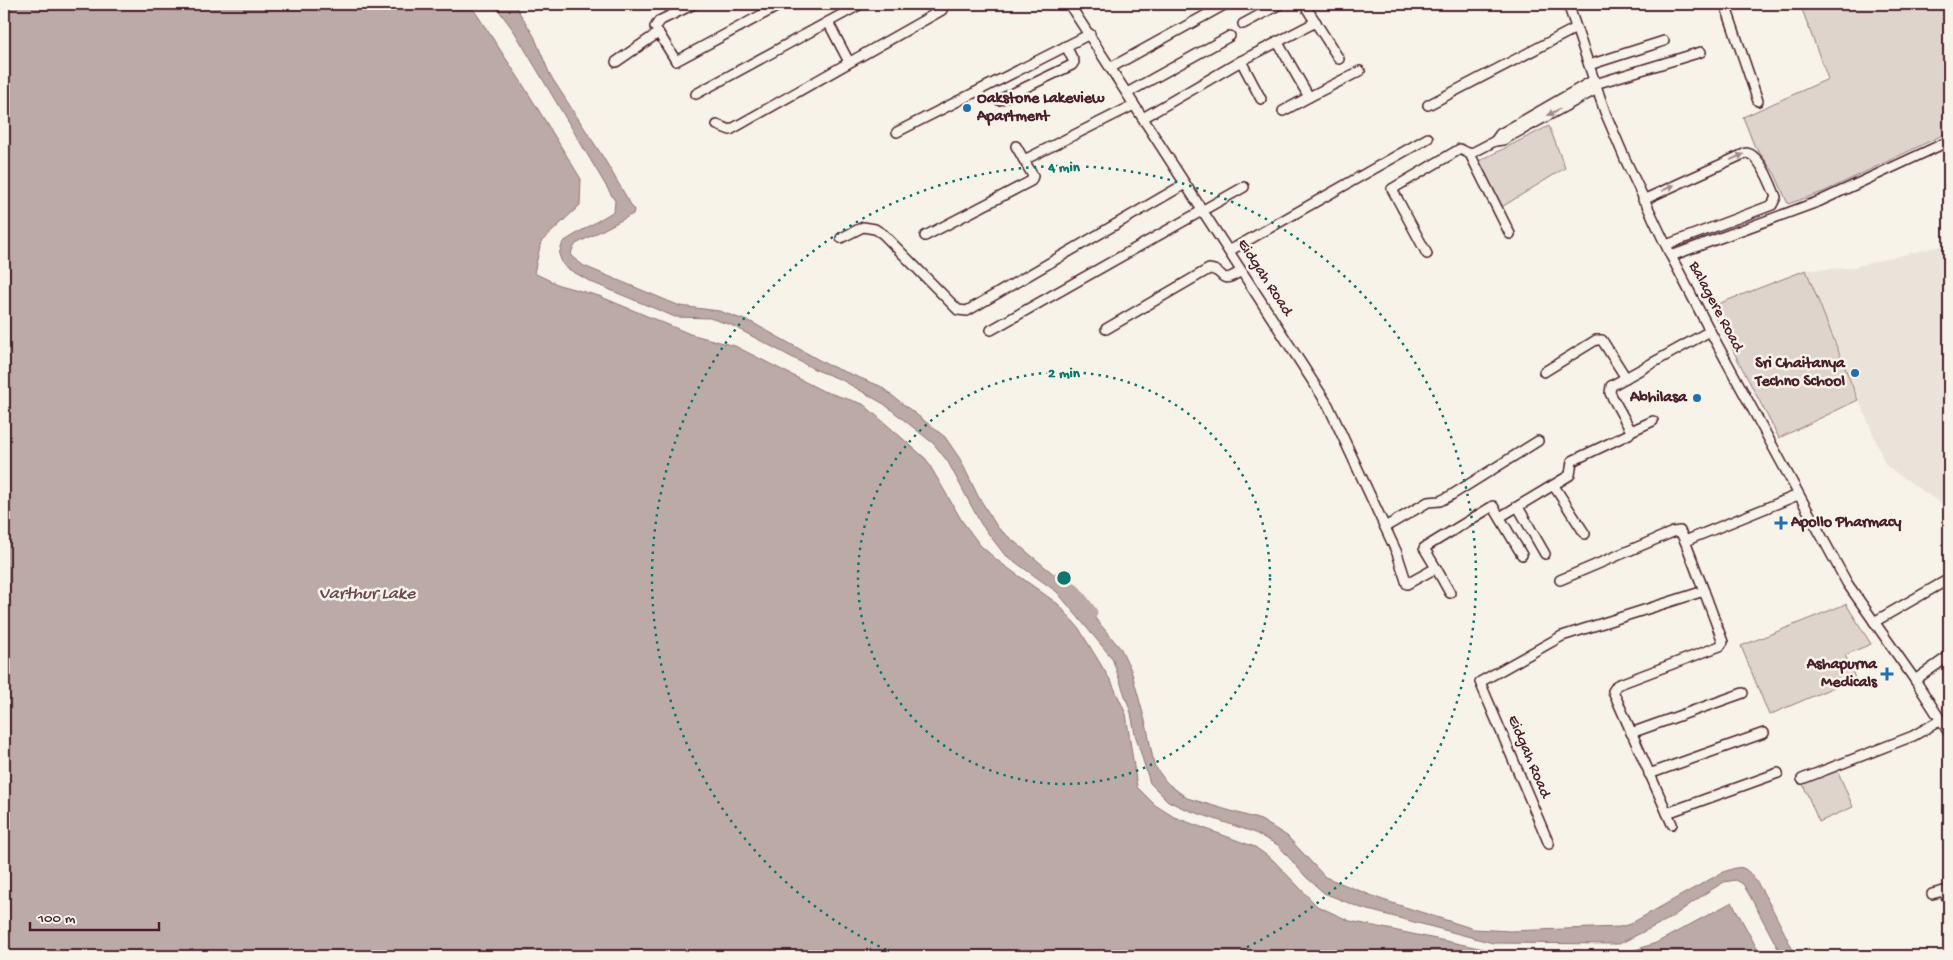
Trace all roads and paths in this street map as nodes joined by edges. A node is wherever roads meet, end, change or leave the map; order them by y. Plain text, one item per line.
1 (694, 4) edge
2 (782, 4) edge
3 (861, 4) edge
4 (938, 4) edge
5 (1069, 4) edge
6 (1226, 4) edge
7 (1280, 4) edge
8 (1304, 4) edge
9 (1568, 4) edge
10 (1725, 4) edge
11 (828, 22) junction
12 (1316, 22) junction
13 (1243, 24) dead end
14 (1576, 28) junction
15 (658, 33) junction
16 (1090, 34) junction
17 (1230, 36) dead end
18 (1664, 41) dead end
19 (1277, 42) junction
20 (1066, 46) junction
21 (1701, 52) dead end
22 (1339, 59) dead end
23 (1241, 61) junction
24 (616, 62) dead end
25 (850, 62) junction
26 (1589, 65) junction
27 (1110, 68) junction
28 (1360, 71) dead end
29 (1595, 84) junction
30 (696, 94) dead end
31 (1126, 94) junction
32 (1309, 97) junction
33 (1261, 99) dead end
34 (999, 100) dead end
35 (1758, 101) dead end
36 (1134, 105) junction
37 (1428, 105) dead end
38 (1283, 111) dead end
39 (1142, 118) junction
40 (717, 125) dead end
41 (897, 132) dead end
42 (1428, 138) dead end
43 (1947, 142) dead end
44 (1016, 146) dead end
45 (1470, 154) junction
46 (1024, 160) junction
47 (1185, 184) junction
48 (1244, 187) dead end
49 (1644, 200) junction
50 (1202, 211) junction
51 (1510, 234) dead end
52 (924, 236) dead end
53 (841, 238) dead end
54 (1666, 245) junction
55 (1229, 252) junction
56 (1427, 254) dead end
57 (1671, 256) junction
58 (1242, 271) junction
59 (1106, 329) dead end
60 (991, 330) dead end
61 (1710, 331) junction
62 (1544, 372) dead end
63 (1626, 378) junction
64 (1653, 421) dead end
65 (1631, 431) junction
66 (1538, 441) dead end
67 (1554, 486) junction
68 (1798, 495) junction
69 (1518, 507) junction
70 (1500, 518) junction
71 (1385, 527) junction
72 (1585, 534) dead end
73 (1685, 541) junction
74 (1545, 554) dead end
75 (1522, 556) dead end
76 (1436, 568) junction
77 (1949, 579) edge
78 (1560, 580) dead end
79 (1704, 591) junction
80 (1450, 593) dead end
81 (1874, 622) junction
82 (1949, 656) edge
83 (1915, 680) junction
84 (1743, 693) dead end
85 (1941, 720) junction
86 (1631, 733) junction
87 (1764, 733) dead end
88 (1949, 734) edge
89 (1778, 773) dead end
90 (1649, 774) junction
91 (1802, 779) dead end
92 (1667, 813) junction
93 (1672, 824) dead end
94 (1549, 844) dead end
95 (1932, 894) dead end
96 (1949, 901) edge

1 - 15 street
2 - 15 street
3 - 11 street
4 - 25 street
5 - 16 street, Eidgah Road
6 - 27 street
7 - 13 street
8 - 12 street
9 - 14 street, Balagere Road
10 - 35 street
11 - 25 street
11 - 30 street
12 - 19 street
12 - 22 street
14 - 26 street, Balagere Road
14 - 37 street
15 - 24 street
16 - 20 street
16 - 27 street, Eidgah Road
17 - 31 street
18 - 26 street
19 - 23 street
19 - 32 street
20 - 34 street
20 - 41 street
21 - 29 street
23 - 33 street
23 - 39 street
25 - 40 street
26 - 29 street, Balagere Road
27 - 31 street, Eidgah Road
28 - 32 street
29 - 45 street
29 - 49 street, Balagere Road
31 - 36 street, Eidgah Road
32 - 38 street
36 - 39 street, Eidgah Road
36 - 46 street
39 - 47 street, Eidgah Road
42 - 55 street
43 - 57 street
44 - 46 street
45 - 51 street
45 - 56 street
46 - 52 street
47 - 50 street, Eidgah Road
47 - 53 street
48 - 50 street
49 - 54 street, Balagere Road
49 -> 54 street
50 - 55 street, Eidgah Road
50 - 60 street
54 - 57 street, Balagere Road
55 - 58 street, Eidgah Road
57 - 61 street, Balagere Road
58 - 59 street
58 - 71 street, Eidgah Road
61 - 63 street
61 - 68 street, Balagere Road
62 - 63 street
63 - 65 street
64 - 65 street
65 - 67 street
66 - 71 street
67 - 69 street
67 - 72 street
68 - 73 street
68 - 81 street, Balagere Road
69 - 70 street
69 - 74 street
70 - 75 street
70 - 76 street
71 - 76 street, Eidgah Road
73 - 78 street
73 - 79 street
76 - 80 street
77 - 81 street
79 - 86 street
79 - 94 street, Eidgah Road
81 - 83 street, Balagere Road
82 - 83 street
83 - 85 street, Balagere Road
84 - 86 street
85 - 88 street, Balagere Road
85 - 91 street
86 - 90 street
87 - 90 street
89 - 92 street
90 - 92 street
92 - 93 street
95 - 96 street

